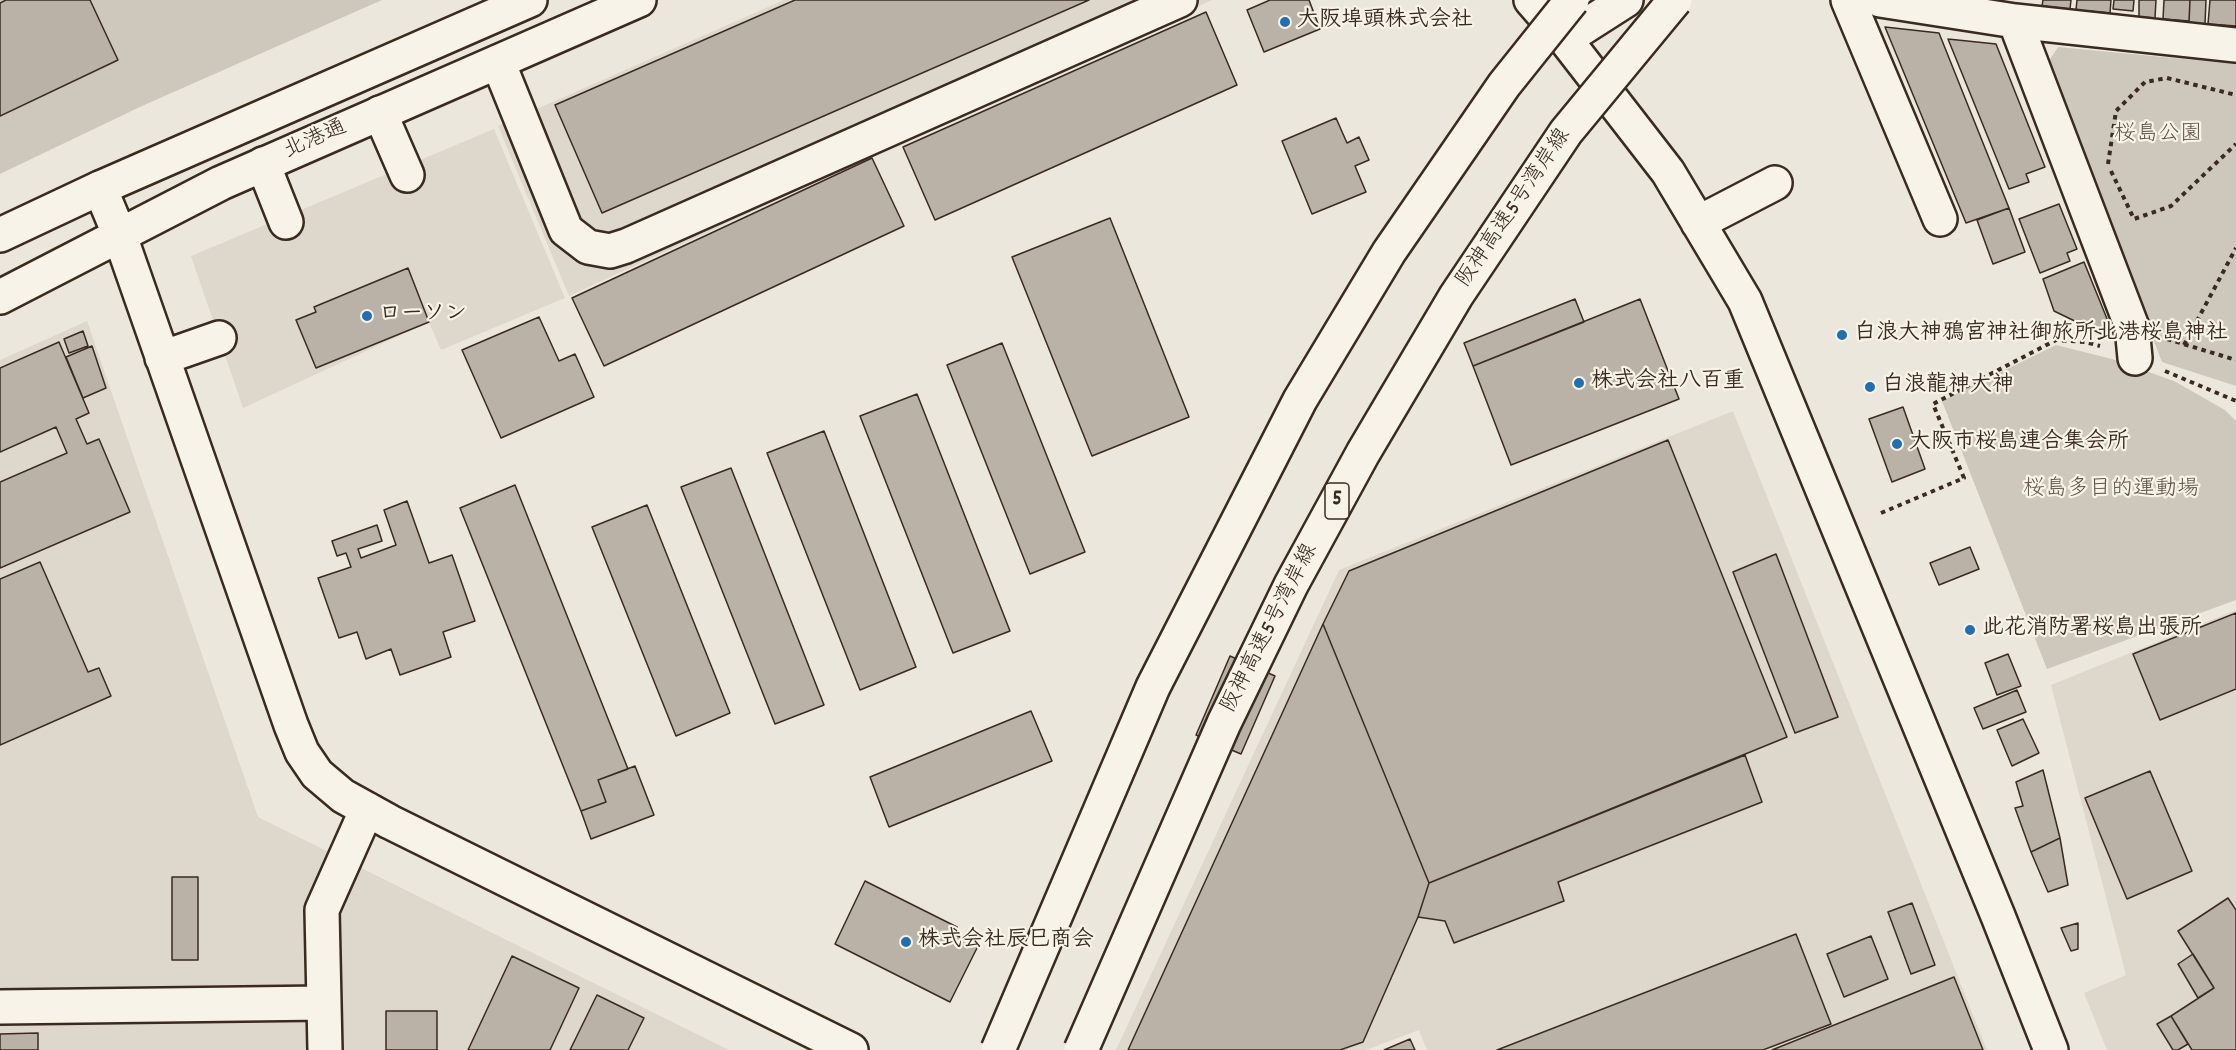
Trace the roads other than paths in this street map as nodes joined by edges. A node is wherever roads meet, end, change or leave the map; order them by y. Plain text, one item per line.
1 (530, 0) edge
2 (639, 0) edge
3 (1180, 0) edge
4 (1531, 0) edge
5 (1572, 0) edge
6 (1626, 0) edge
7 (1675, 0) edge
8 (1848, 0) edge
9 (1880, 0) edge
10 (2015, 21) junction
11 (1565, 39) junction
12 (2236, 45) edge
13 (498, 62) junction
14 (380, 113) junction
15 (263, 164) junction
16 (407, 175) dead end
17 (1775, 183) dead end
18 (100, 188) junction
19 (1940, 219) dead end
20 (286, 222) dead end
21 (1698, 223) junction
22 (0, 235) edge
23 (120, 236) junction
24 (0, 297) edge
25 (219, 338) dead end
26 (162, 358) junction
27 (2135, 358) road end
28 (367, 809) junction
29 (324, 1003) junction
30 (0, 1007) edge
31 (325, 1050) edge
32 (851, 1050) edge
33 (998, 1050) edge
34 (1081, 1050) edge
35 (2051, 1050) edge

1 - 18 main road, 北港通
2 - 13 main road, 北港通
3 - 13 main road
4 - 11 main road
5 - 33 main road, bridge
6 - 11 main road
7 - 34 main road, 阪神高速5号湾岸線 / 5, bridge
8 - 19 main road
9 - 10 main road
10 - 12 main road
10 - 27 main road
11 - 21 main road
13 - 14 main road, 北港通
14 - 15 main road, 北港通
14 - 16 main road
15 - 20 main road
15 - 23 main road, 北港通
17 - 21 main road
18 - 22 main road, 北港通
18 - 23 main road
21 - 35 main road
23 - 24 main road, 北港通
23 - 26 main road
25 - 26 main road
26 - 28 main road
28 - 29 main road
28 - 32 main road
29 - 30 main road
29 - 31 main road

